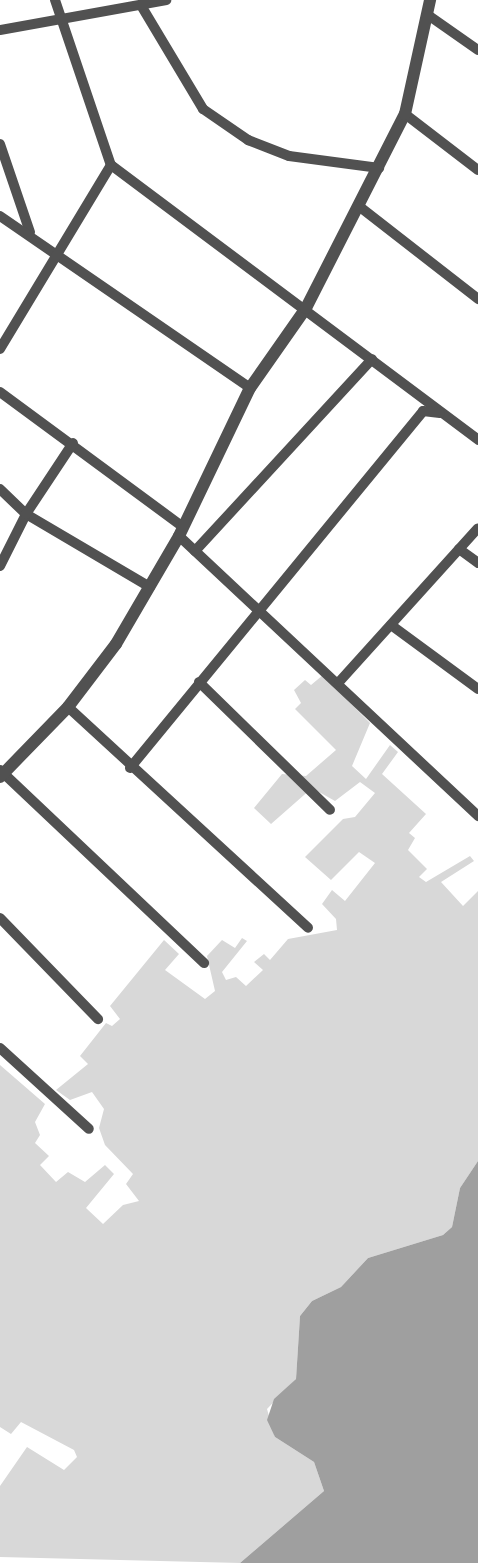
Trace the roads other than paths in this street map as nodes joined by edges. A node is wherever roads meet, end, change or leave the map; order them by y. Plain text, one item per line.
1 (55, 0) edge
2 (166, 0) edge
3 (430, 0) edge
4 (142, 7) junction
5 (428, 15) junction
6 (60, 16) junction
7 (0, 30) edge
8 (478, 50) edge
9 (405, 114) junction
10 (0, 144) edge
11 (111, 165) junction
12 (379, 168) junction
13 (478, 170) edge
14 (360, 207) junction
15 (0, 216) edge
16 (30, 232) junction
17 (60, 254) junction
18 (478, 299) edge
19 (306, 308) junction
20 (0, 349) edge
21 (372, 359) junction
22 (250, 388) junction
23 (0, 392) edge
24 (442, 413) junction
25 (478, 440) edge
26 (73, 443) junction
27 (0, 489) edge
28 (26, 514) junction
29 (478, 528) edge
30 (181, 532) junction
31 (459, 549) junction
32 (195, 551) junction
33 (478, 563) edge
34 (0, 566) edge
35 (150, 587) junction
36 (258, 608) junction
37 (391, 625) junction
38 (199, 682) junction
39 (339, 682) junction
40 (478, 689) edge
41 (68, 707) junction
42 (130, 768) junction
43 (1, 774) edge
44 (330, 810) dead end
45 (478, 816) edge
46 (0, 918) edge
47 (308, 928) dead end
48 (204, 963) dead end
49 (98, 1019) dead end
50 (0, 1048) edge
51 (89, 1129) dead end

1 - 6 street
2 - 4 street
3 - 5 street
4 - 6 street
4 - 12 street
5 - 8 street
5 - 9 street
6 - 7 street
6 - 11 street
9 - 12 street
9 - 13 street
10 - 16 street
11 - 17 street
11 - 19 street
12 - 14 street
14 - 18 street
14 - 19 street
15 - 16 street
16 - 17 street
17 - 20 street
17 - 22 street
19 - 21 street
19 - 22 street
21 - 24 street
21 - 32 street
22 - 30 street
23 - 26 street
24 - 25 street
24 - 36 street
26 - 28 street
26 - 30 street
27 - 28 street
28 - 34 street
28 - 35 street
29 - 31 street
30 - 32 street
30 - 35 street
31 - 33 street
31 - 37 street
32 - 36 street
35 - 41 street
36 - 38 street
36 - 39 street
37 - 39 street
37 - 40 street
38 - 42 street
38 - 44 street
39 - 45 street
41 - 42 street
41 - 43 street
42 - 47 street
43 - 48 street
46 - 49 street
50 - 51 street

